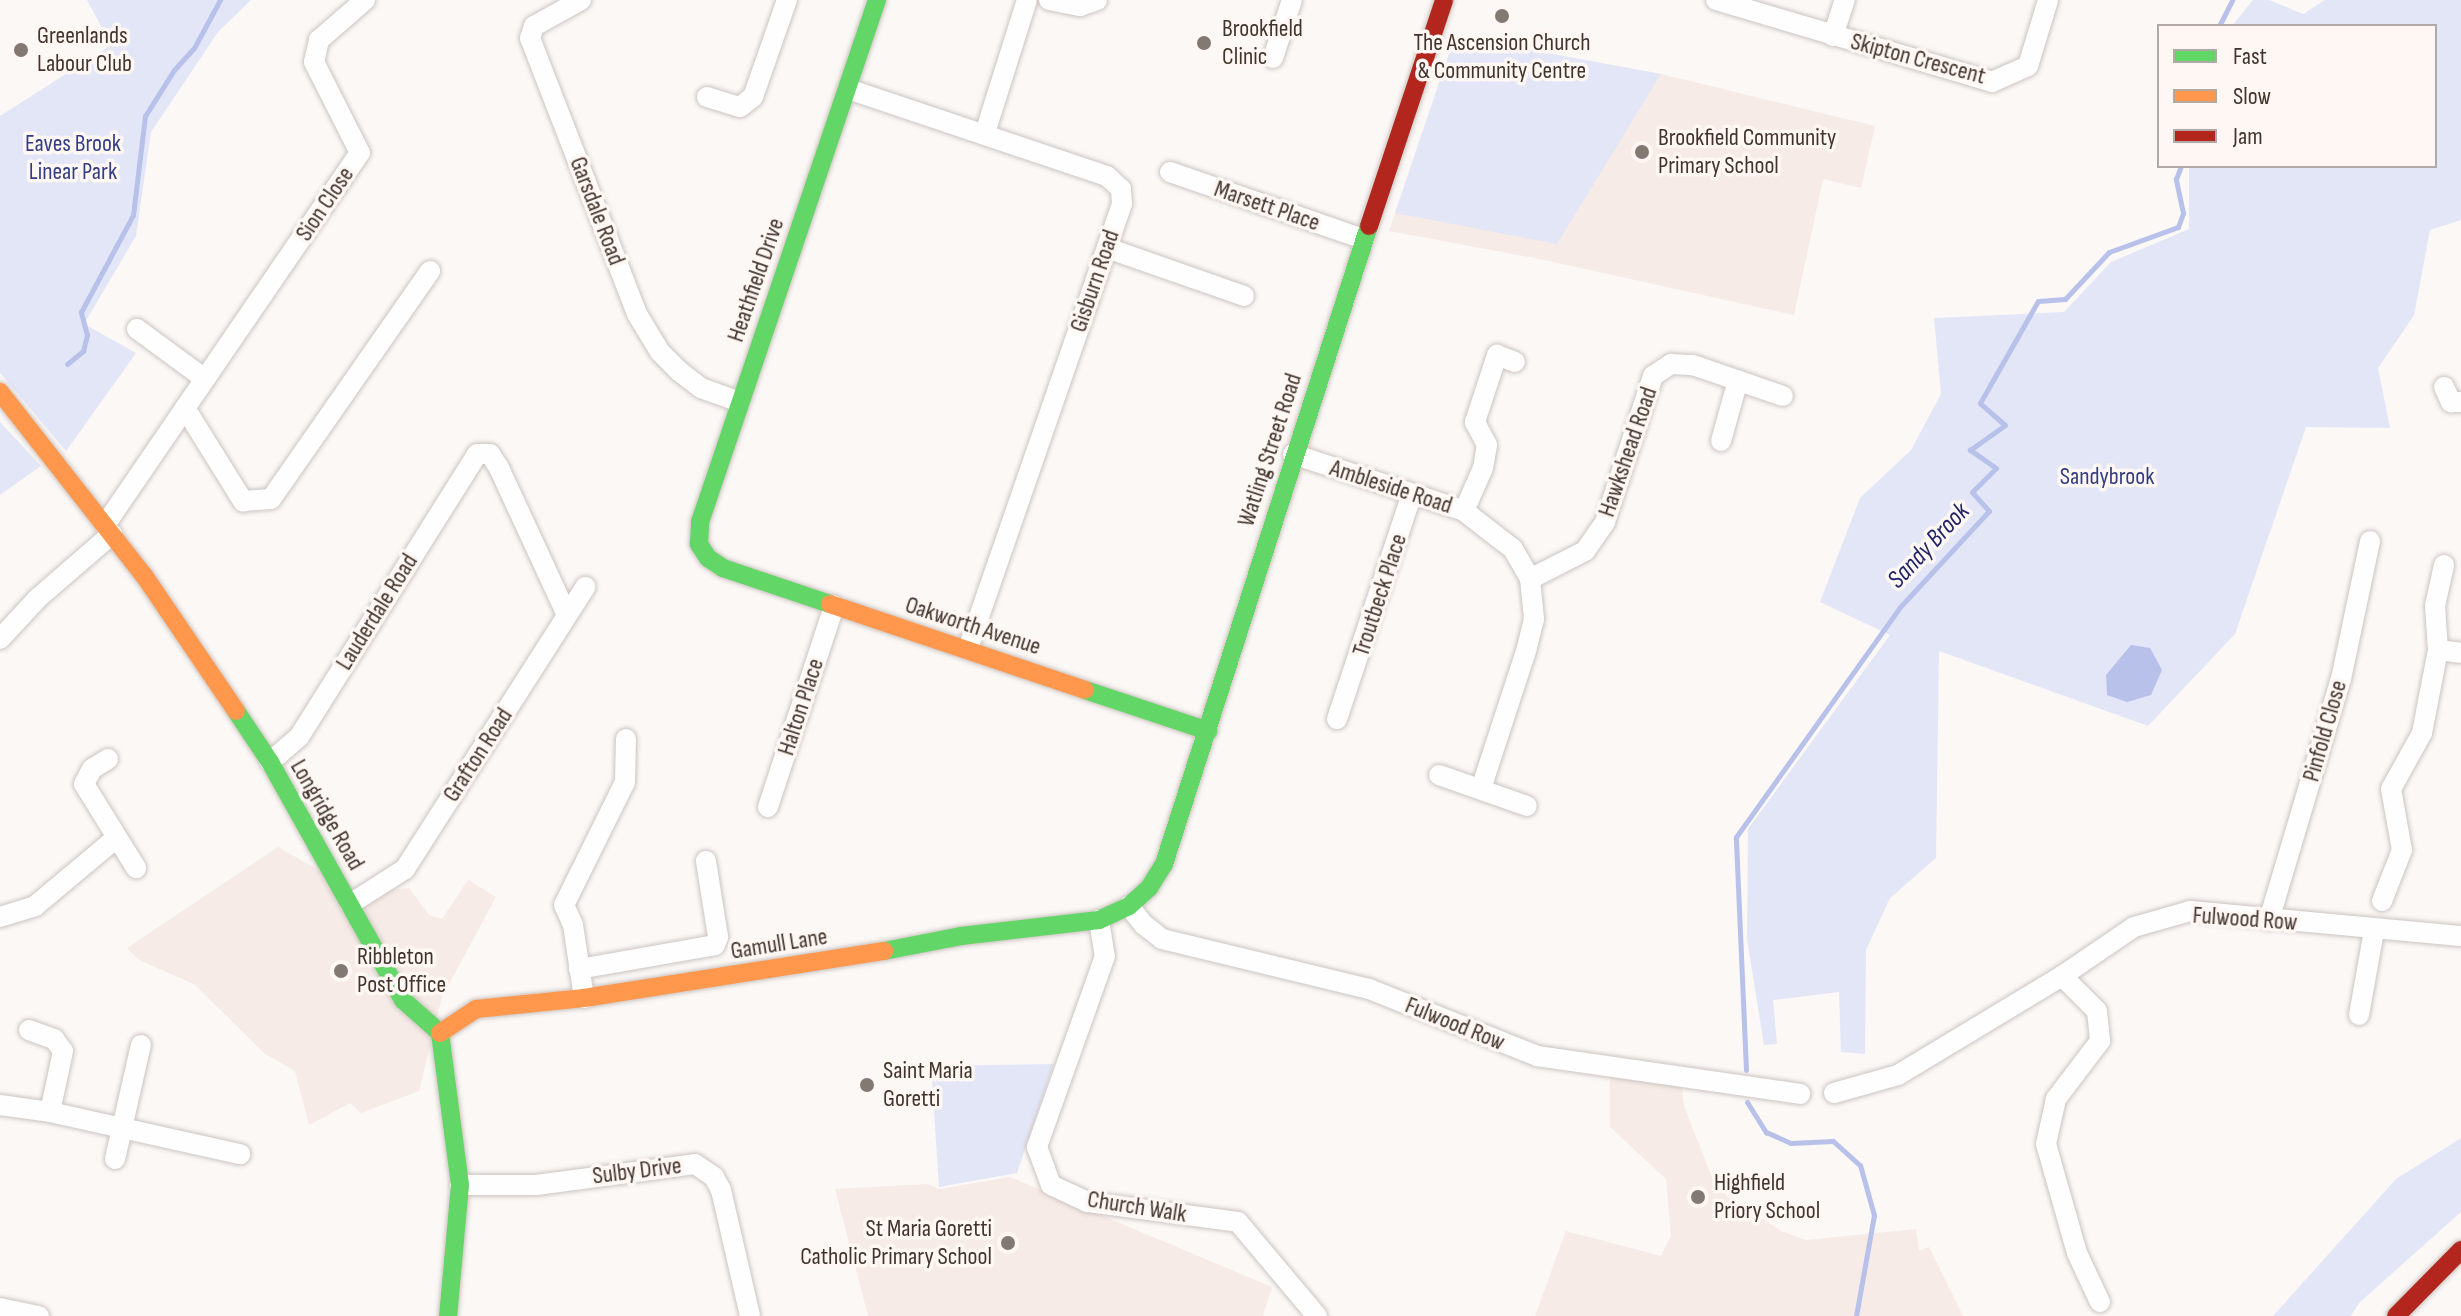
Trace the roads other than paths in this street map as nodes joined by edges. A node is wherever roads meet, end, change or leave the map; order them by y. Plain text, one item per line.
1 (365, 0) edge
2 (580, 0) edge
3 (787, 0) edge
4 (877, 0) edge
5 (1027, 0) edge
6 (1049, 0) edge
7 (1097, 0) edge
8 (1292, 0) edge
9 (1444, 0) edge
10 (1716, 0) edge
11 (1845, 0) edge
12 (2048, 0) edge
13 (1833, 36) junction
14 (1273, 58) dead end
15 (848, 89) junction
16 (707, 97) dead end
17 (985, 133) junction
18 (1170, 172) dead end
19 (1364, 239) junction
20 (1107, 248) junction
21 (430, 271) dead end
22 (1244, 296) dead end
23 (137, 329) dead end
24 (1515, 362) dead end
25 (205, 379) junction
26 (1738, 380) junction
27 (2444, 387) dead end
28 (0, 392) edge
29 (1783, 396) dead end
30 (740, 402) junction
31 (2461, 402) edge
32 (185, 408) junction
33 (1721, 441) dead end
34 (1293, 454) junction
35 (1412, 494) junction
36 (1464, 511) junction
37 (108, 530) junction
38 (2370, 541) dead end
39 (2444, 565) dead end
40 (723, 568) joint
41 (1530, 579) junction
42 (585, 587) dead end
43 (834, 606) junction
44 (567, 615) junction
45 (0, 639) edge
46 (968, 648) junction
47 (2438, 650) junction
48 (2461, 653) edge
49 (1337, 719) dead end
50 (1208, 731) junction
51 (626, 739) dead end
52 (108, 759) dead end
53 (270, 762) junction
54 (1439, 775) dead end
55 (1481, 789) junction
56 (1527, 806) dead end
57 (768, 807) dead end
58 (115, 839) junction
59 (706, 861) dead end
60 (136, 868) dead end
61 (2382, 901) dead end
62 (350, 904) junction
63 (1129, 906) junction
64 (0, 917) edge
65 (1099, 920) junction
66 (2269, 920) junction
67 (2374, 931) junction
68 (2461, 936) edge
69 (579, 969) junction
70 (2062, 976) junction
71 (584, 998) junction
72 (2359, 1015) dead end
73 (29, 1030) dead end
74 (440, 1033) junction
75 (141, 1045) dead end
76 (1834, 1093) dead end
77 (1800, 1094) dead end
78 (0, 1105) edge
79 (50, 1112) junction
80 (122, 1129) junction
81 (240, 1154) dead end
82 (115, 1159) dead end
83 (460, 1185) junction
84 (2461, 1250) edge
85 (2100, 1302) dead end
86 (0, 1308) edge
87 (747, 1315) edge
88 (39, 1316) edge
89 (448, 1316) edge
90 (1317, 1316) edge
91 (2396, 1316) edge

1 - 25 street, Sion Close
2 - 30 street, Garsdale Road
3 - 16 street
4 - 15 street, Heathfield Drive
5 - 17 street
6 - 7 street
8 - 14 street
9 - 19 street, Watling Street Road
10 - 13 street, Skipton Crescent
11 - 13 street
12 - 13 street, Skipton Crescent
15 - 17 street, Gisburn Road
15 - 30 street, Heathfield Drive
17 - 20 street, Gisburn Road
18 - 19 street, Marsett Place
19 - 34 street, Watling Street Road
20 - 22 street
20 - 46 street, Gisburn Road
21 - 32 street
23 - 25 street
24 - 36 street
25 - 32 street, Sion Close
26 - 29 street, Hawkshead Road
26 - 33 street
26 - 41 street, Hawkshead Road
27 - 31 street
28 - 37 street, Longridge Road
30 - 40 street, Heathfield Drive
32 - 37 street, Sion Close
34 - 35 street, Ambleside Road
34 - 50 street, Watling Street Road
35 - 36 street, Ambleside Road
35 - 49 street, Troutbeck Place
36 - 41 street, Ambleside Road
37 - 45 street, Sion Close
37 - 53 street, Longridge Road
38 - 66 street, Pinfold Close
39 - 47 street
40 - 43 street, Oakworth Avenue
41 - 55 street, Ambleside Road
42 - 44 street, Grafton Road
43 - 46 street, Oakworth Avenue
43 - 57 street, Halton Place
44 - 53 street, Lauderdale Road
44 - 62 street, Grafton Road
46 - 50 street, Oakworth Avenue
47 - 48 street
47 - 61 street
50 - 63 street, Watling Street Road
51 - 69 street
52 - 58 street
53 - 62 street, Longridge Road
54 - 55 street
55 - 56 street
58 - 60 street
58 - 64 street
59 - 69 street
62 - 74 street, Longridge Road
63 - 65 street, Gamull Lane
63 - 77 street, Fulwood Row
65 - 71 street, Gamull Lane
65 - 90 street, Church Walk
66 - 67 street, Fulwood Row
66 - 70 street, Fulwood Row
67 - 68 street, Fulwood Row
67 - 72 street
69 - 71 street
70 - 76 street, Fulwood Row
70 - 85 street
71 - 74 street, Gamull Lane
73 - 79 street
74 - 83 street
75 - 80 street
78 - 79 street
79 - 80 street
80 - 81 street
80 - 82 street
83 - 87 street, Sulby Drive
83 - 89 street
84 - 91 street
86 - 88 street

